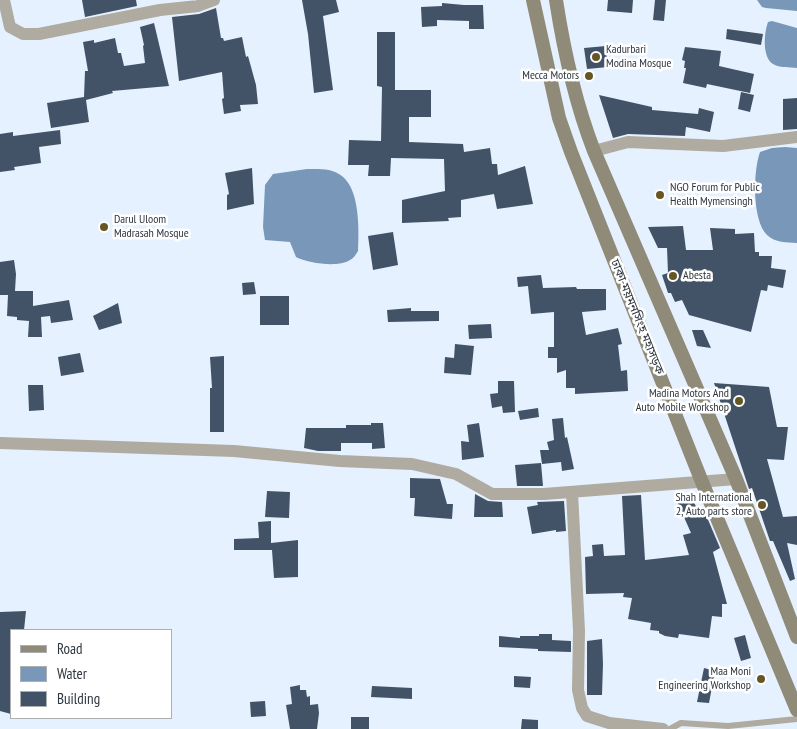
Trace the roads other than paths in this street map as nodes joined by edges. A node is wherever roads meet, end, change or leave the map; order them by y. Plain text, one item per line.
1 (4, 0) edge
2 (214, 0) edge
3 (533, 0) edge
4 (556, 0) edge
5 (797, 138) edge
6 (594, 151) junction
7 (0, 442) edge
8 (736, 480) junction
9 (702, 482) junction
10 (572, 492) junction
11 (797, 637) edge
12 (797, 710) edge
13 (797, 720) edge
14 (663, 729) edge
15 (670, 729) edge

1 - 2 street
3 - 9 main road, ঢাকা-ময়মনসিংহ মহাসড়ক
4 - 6 main road, ঢাকা-ময়মনসিংহ মহাসড়ক
5 - 6 street
6 - 8 main road, ঢাকা-ময়মনসিংহ মহাসড়ক
7 - 10 street
8 - 9 street
8 - 11 main road, ঢাকা-ময়মনসিংহ মহাসড়ক
9 - 10 street
9 - 12 main road, ঢাকা-ময়মনসিংহ মহাসড়ক
10 - 14 street
13 - 15 lane

